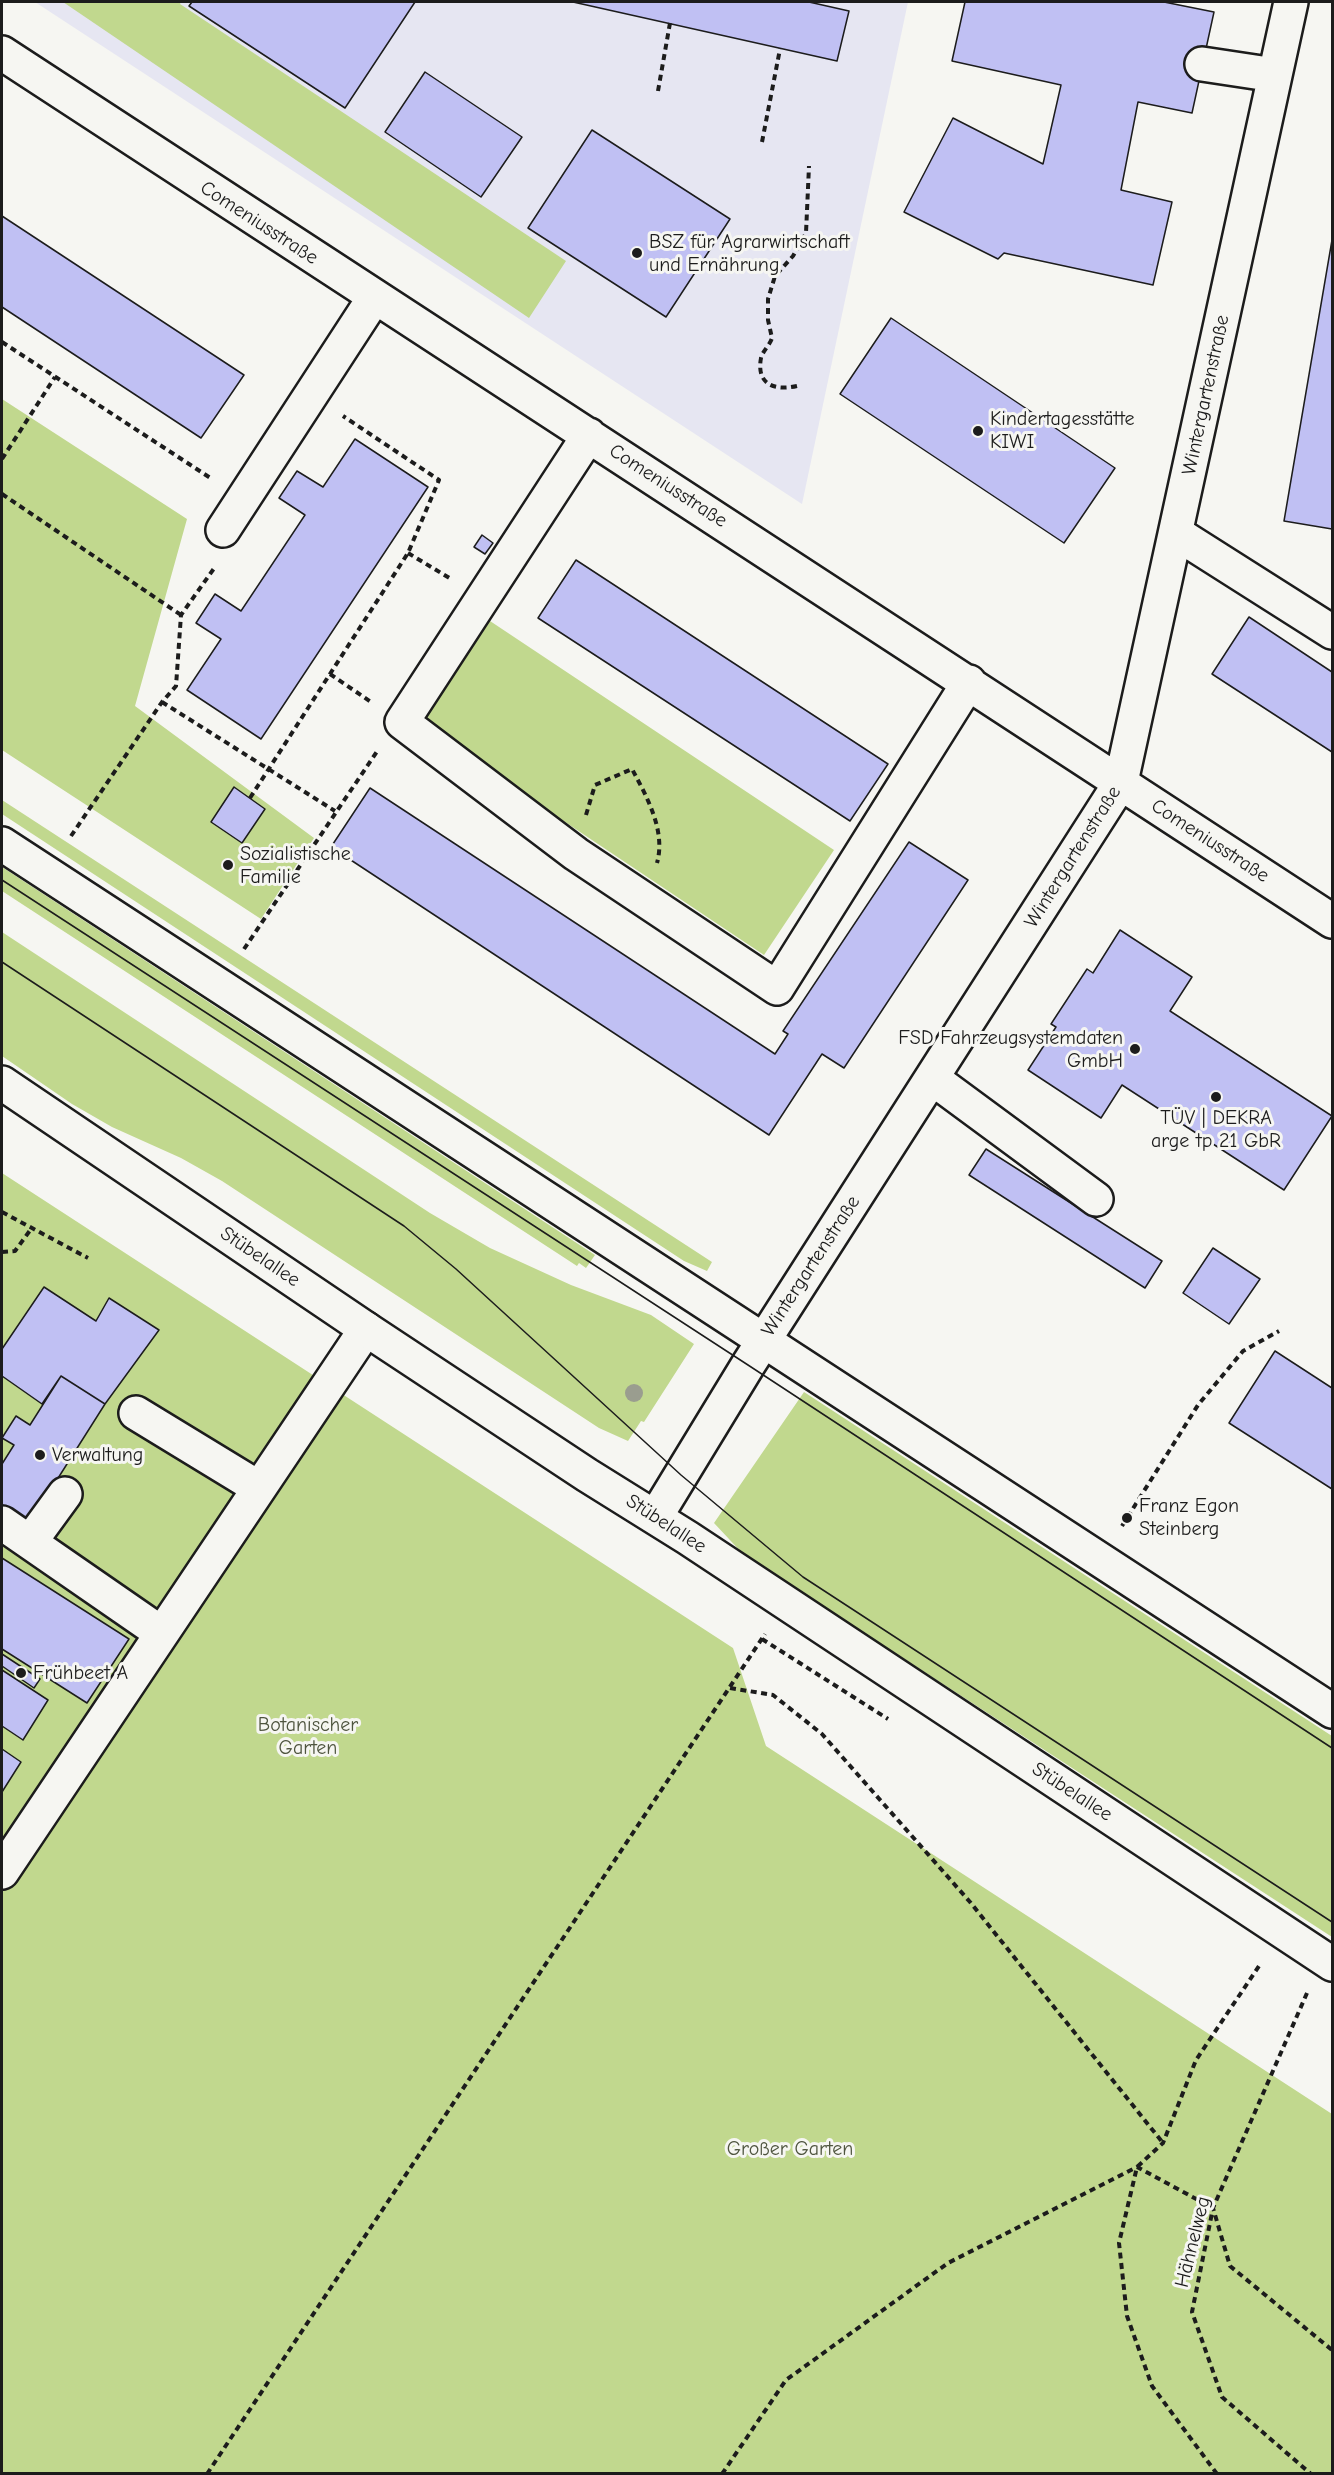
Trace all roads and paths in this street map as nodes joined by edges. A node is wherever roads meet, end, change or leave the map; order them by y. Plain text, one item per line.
1 (1291, 2) edge
2 (670, 23) dead end
3 (780, 49) dead end
4 (2, 53) edge
5 (1202, 64) dead end
6 (1275, 75) junction
7 (658, 91) dead end
8 (762, 142) dead end
9 (809, 166) dead end
10 (374, 298) junction
11 (2, 342) edge
12 (55, 377) junction
13 (797, 386) dead end
14 (336, 412) dead end
15 (589, 435) junction
16 (2, 459) edge
17 (2, 494) edge
18 (243, 500) junction
19 (223, 530) dead end
20 (1176, 532) junction
21 (408, 553) junction
22 (216, 566) dead end
23 (482, 598) junction
24 (182, 615) junction
25 (1332, 632) edge
26 (330, 674) junction
27 (969, 682) junction
28 (162, 702) junction
29 (402, 722) junction
30 (268, 770) junction
31 (1121, 782) junction
32 (250, 798) dead end
33 (335, 811) junction
34 (71, 836) dead end
35 (2, 844) edge
36 (576, 854) junction
37 (647, 900) junction
38 (1332, 921) edge
39 (244, 949) dead end
40 (932, 1078) junction
41 (2, 1083) edge
42 (1096, 1199) dead end
43 (2, 1212) edge
44 (31, 1229) junction
45 (2, 1252) edge
46 (88, 1258) dead end
47 (366, 1329) junction
48 (1279, 1331) dead end
49 (763, 1341) junction
50 (136, 1413) dead end
51 (259, 1488) junction
52 (64, 1494) dead end
53 (656, 1516) junction
54 (2, 1523) edge
55 (1122, 1526) dead end
56 (30, 1542) junction
57 (161, 1633) junction
58 (762, 1639) dead end
59 (729, 1688) junction
60 (1332, 1712) edge
61 (2, 1872) edge
62 (1330, 1957) edge
63 (1263, 1959) dead end
64 (1308, 1990) dead end
65 (1163, 2143) junction
66 (1137, 2167) junction
67 (1213, 2208) junction
68 (1332, 2350) edge
69 (207, 2474) edge
70 (722, 2474) edge
71 (1217, 2474) edge
72 (1311, 2474) edge

1 - 6 street, Wintergartenstraße
2 - 7 path
3 - 8 path
4 - 10 street, Comeniusstraße
5 - 6 street
6 - 20 street, Wintergartenstraße
9 - 13 path
10 - 15 street, Comeniusstraße
10 - 18 street
11 - 12 path
12 - 16 path
12 - 18 path
14 - 21 path
15 - 23 street
15 - 27 street, Comeniusstraße
17 - 24 path
18 - 19 street
20 - 25 street
20 - 31 street, Wintergartenstraße
21 - 23 path
21 - 26 path
22 - 24 path
23 - 29 street
24 - 28 path
26 - 29 path
26 - 30 path
27 - 31 street, Comeniusstraße
27 - 37 street
28 - 30 path
28 - 34 path
29 - 33 path
29 - 36 street
30 - 32 path
30 - 33 path
31 - 38 street, Comeniusstraße
31 - 40 street, Wintergartenstraße
33 - 39 path
35 - 49 street
36 - 37 street
36 - 37 path
40 - 42 street
40 - 49 street, Wintergartenstraße
41 - 47 street, Stübelallee
43 - 44 path
44 - 45 path
44 - 46 path
47 - 51 street
47 - 53 street, Stübelallee
48 - 55 path
49 - 53 street, Wintergartenstraße
49 - 60 street
50 - 51 street
51 - 57 street
52 - 56 street
53 - 62 street, Stübelallee
54 - 56 street
56 - 57 street
57 - 61 street
58 - 59 path
59 - 65 path
59 - 69 path
63 - 65 path
64 - 67 path, Hähnelweg
65 - 66 path
66 - 67 path
66 - 70 path
66 - 71 path
67 - 68 path
67 - 72 path, Hähnelweg

